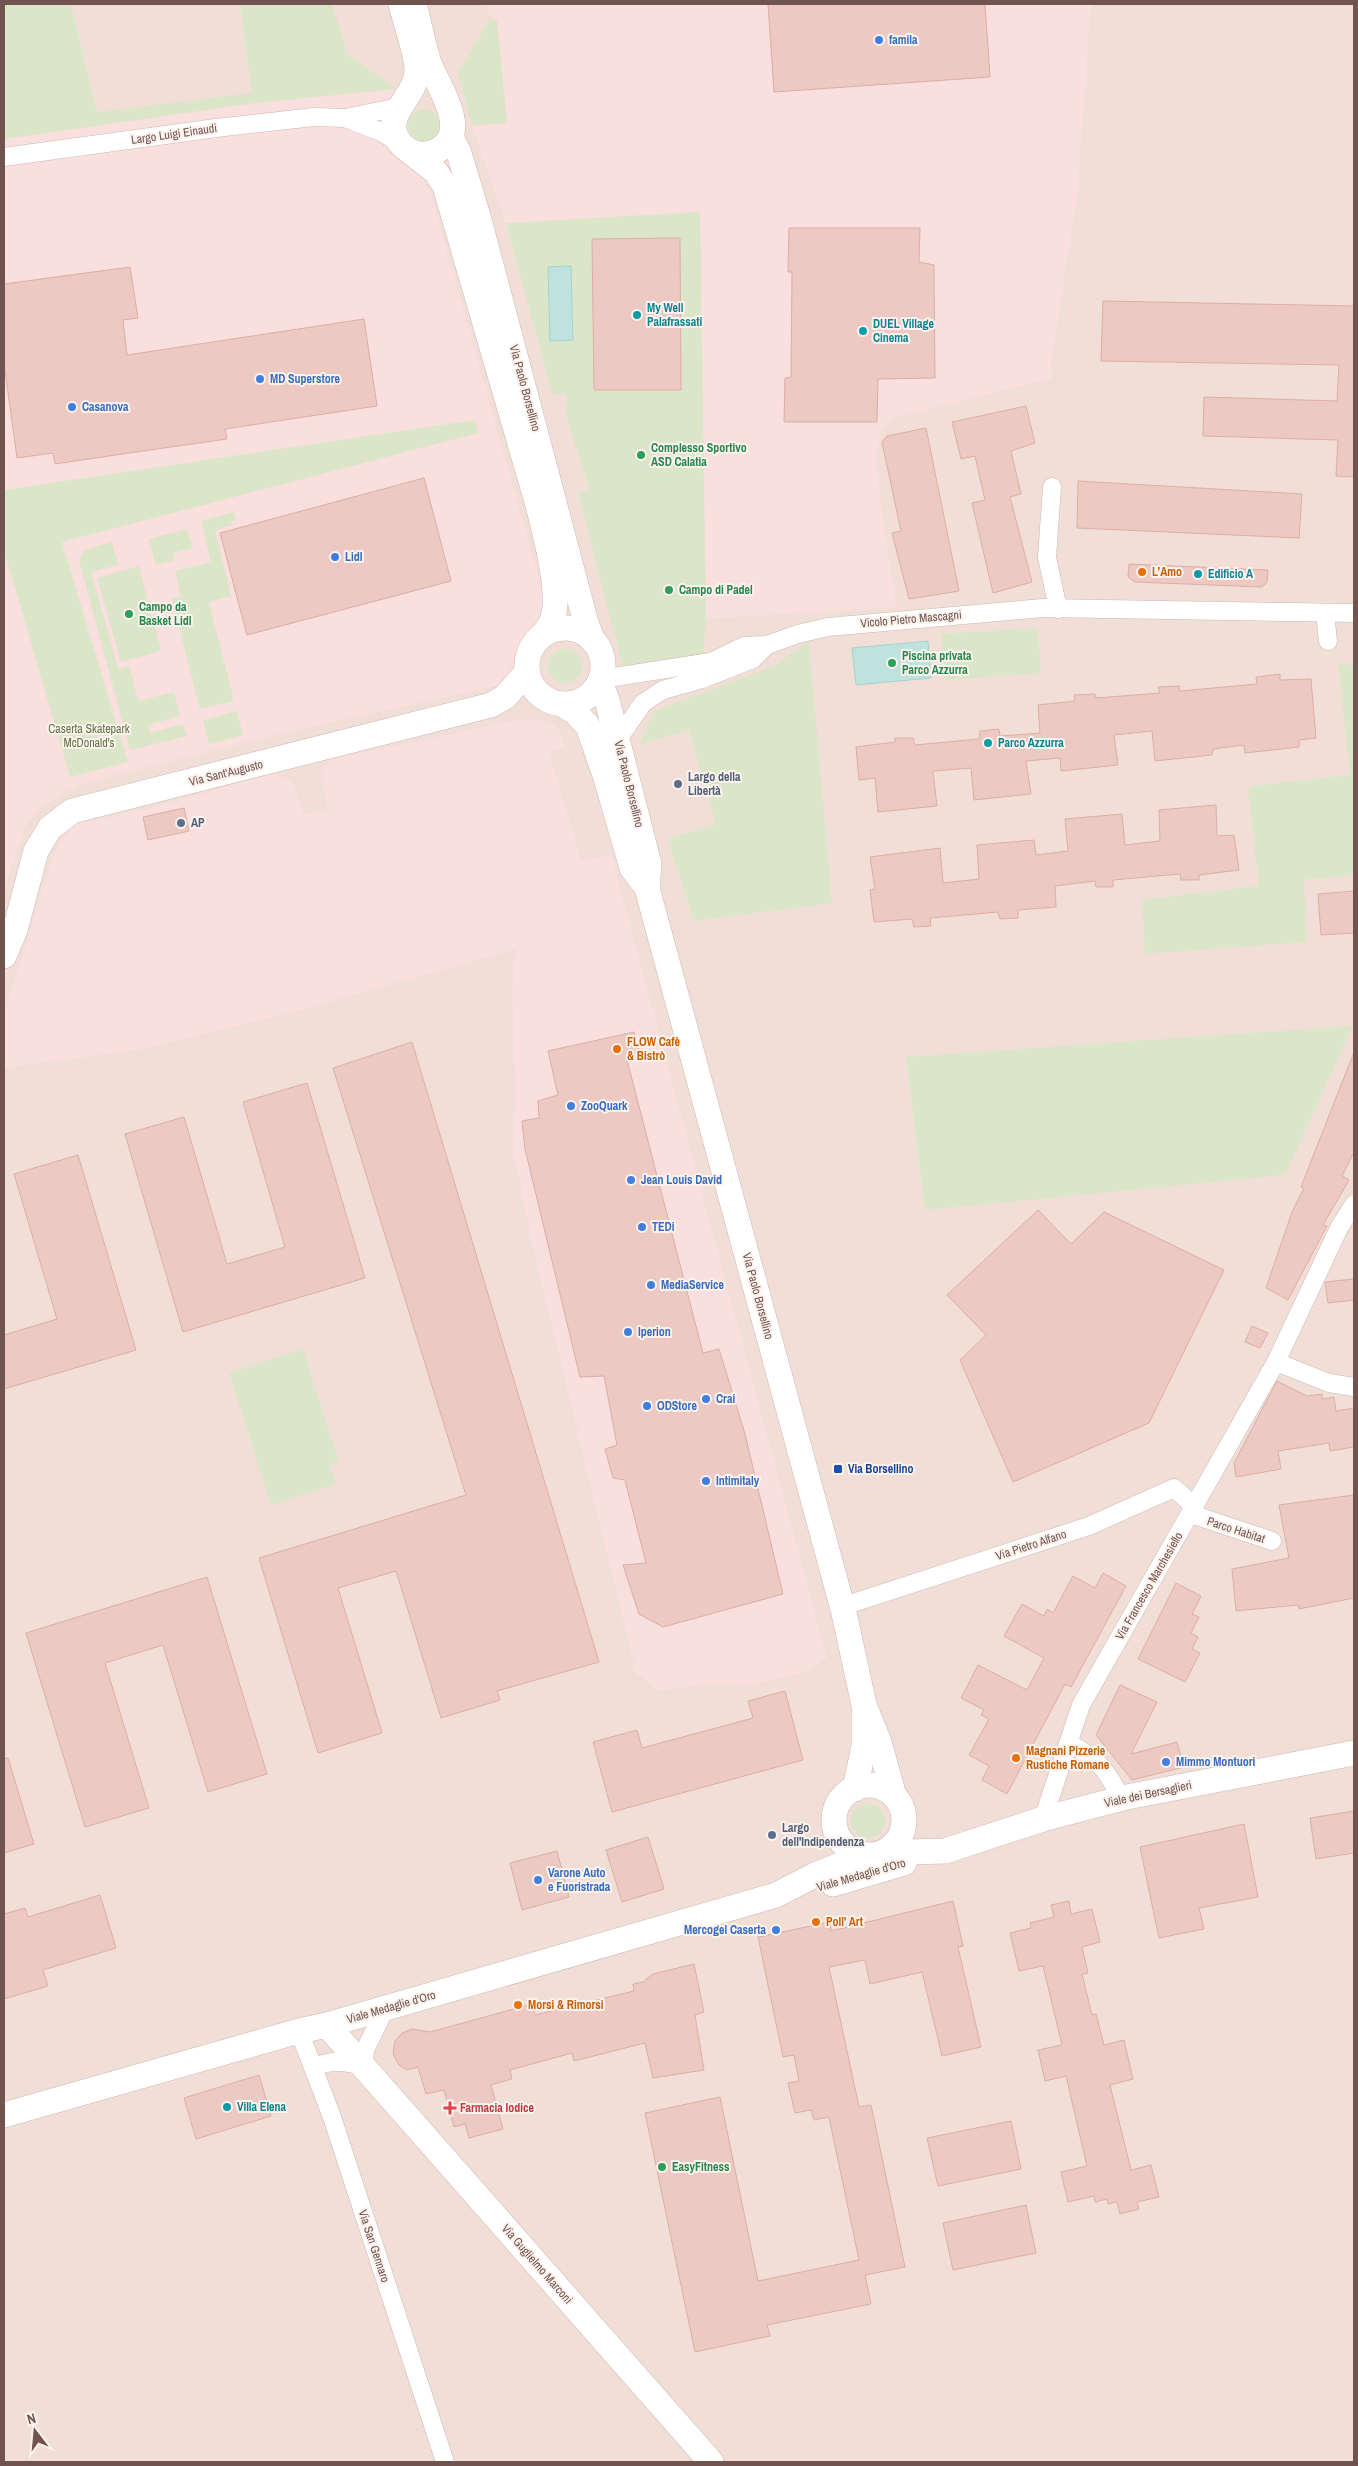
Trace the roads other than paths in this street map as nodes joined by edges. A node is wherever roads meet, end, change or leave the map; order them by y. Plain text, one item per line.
1 (401, 4) edge
2 (414, 4) edge
3 (413, 91) junction
4 (449, 108) junction
5 (345, 118) junction
6 (451, 137) junction
7 (405, 147) junction
8 (4, 158) edge
9 (1052, 487) dead end
10 (1058, 608) junction
11 (1325, 613) junction
12 (1354, 613) edge
13 (544, 635) junction
14 (593, 641) junction
15 (1328, 641) dead end
16 (767, 645) junction
17 (527, 672) junction
18 (600, 680) junction
19 (562, 704) junction
20 (618, 739) junction
21 (648, 888) junction
22 (4, 956) edge
23 (1354, 1204) edge
24 (1347, 1227) edge
25 (1276, 1362) junction
26 (1354, 1386) edge
27 (1195, 1513) junction
28 (1272, 1541) dead end
29 (856, 1602) dead end
30 (864, 1705) junction
31 (1070, 1744) junction
32 (1354, 1753) edge
33 (855, 1789) junction
34 (894, 1796) junction
35 (1122, 1799) junction
36 (1043, 1819) junction
37 (904, 1825) junction
38 (890, 1848) junction
39 (945, 1850) junction
40 (866, 1855) junction
41 (776, 1895) junction
42 (384, 2009) junction
43 (327, 2025) junction
44 (299, 2031) junction
45 (364, 2066) junction
46 (313, 2067) junction
47 (4, 2115) edge
48 (445, 2462) edge
49 (711, 2462) edge

1 - 3 main road
2 - 3 main road
3 - 4 main road
3 - 4 main road
3 - 5 street, Largo Luigi Einaudi
3 - 7 main road
4 - 6 main road
5 - 7 street, Largo Luigi Einaudi
5 - 8 street, Largo Luigi Einaudi
6 - 7 main road
6 - 14 main road, Via Paolo Borsellino
7 - 13 main road, Via Paolo Borsellino
9 - 10 street
10 - 11 street, Vicolo Pietro Mascagni
10 - 16 street, Vicolo Pietro Mascagni
11 - 12 street, Vicolo Pietro Mascagni
11 - 15 street
13 - 14 main road
13 - 17 main road
14 - 18 main road
16 - 18 street, Vicolo Pietro Mascagni
16 - 20 street, Vicolo Pietro Mascagni
17 - 19 main road
17 - 22 main road, Via Sant'Augusto
18 - 19 main road
18 - 20 main road, Via Paolo Borsellino
19 - 21 main road, Via Paolo Borsellino
20 - 21 main road, Via Paolo Borsellino
21 - 30 main road, Via Paolo Borsellino
23 - 24 street, Via Francesco Marchesiello
24 - 25 street, Via Francesco Marchesiello
25 - 26 street
25 - 27 street, Via Francesco Marchesiello
27 - 28 street, Parco Habitat
27 - 29 street, Via Pietro Alfano
27 - 31 street, Via Francesco Marchesiello
30 - 33 main road, Via Paolo Borsellino
30 - 34 main road, Via Paolo Borsellino
31 - 35 street
31 - 36 street, Via Francesco Marchesiello
32 - 35 main road, Viale dei Bersaglieri
33 - 34 main road
33 - 40 main road
34 - 37 main road
35 - 36 main road, Viale dei Bersaglieri
36 - 39 main road, Viale dei Bersaglieri
37 - 38 main road
37 - 39 main road
38 - 39 main road, Viale dei Bersaglieri
38 - 40 main road
39 - 41 main road, Viale Medaglie d'Oro
40 - 41 main road, Viale Medaglie d'Oro
41 - 42 main road, Viale Medaglie d'Oro
42 - 43 main road, Viale Medaglie d'Oro
42 - 45 street
43 - 44 main road, Viale Medaglie d'Oro
43 - 45 main road, Via Guglielmo Marconi
44 - 46 street, Via San Gennaro
44 - 47 main road, Viale Medaglie d'Oro
45 - 46 street
45 - 49 main road, Via Guglielmo Marconi
46 - 48 street, Via San Gennaro

